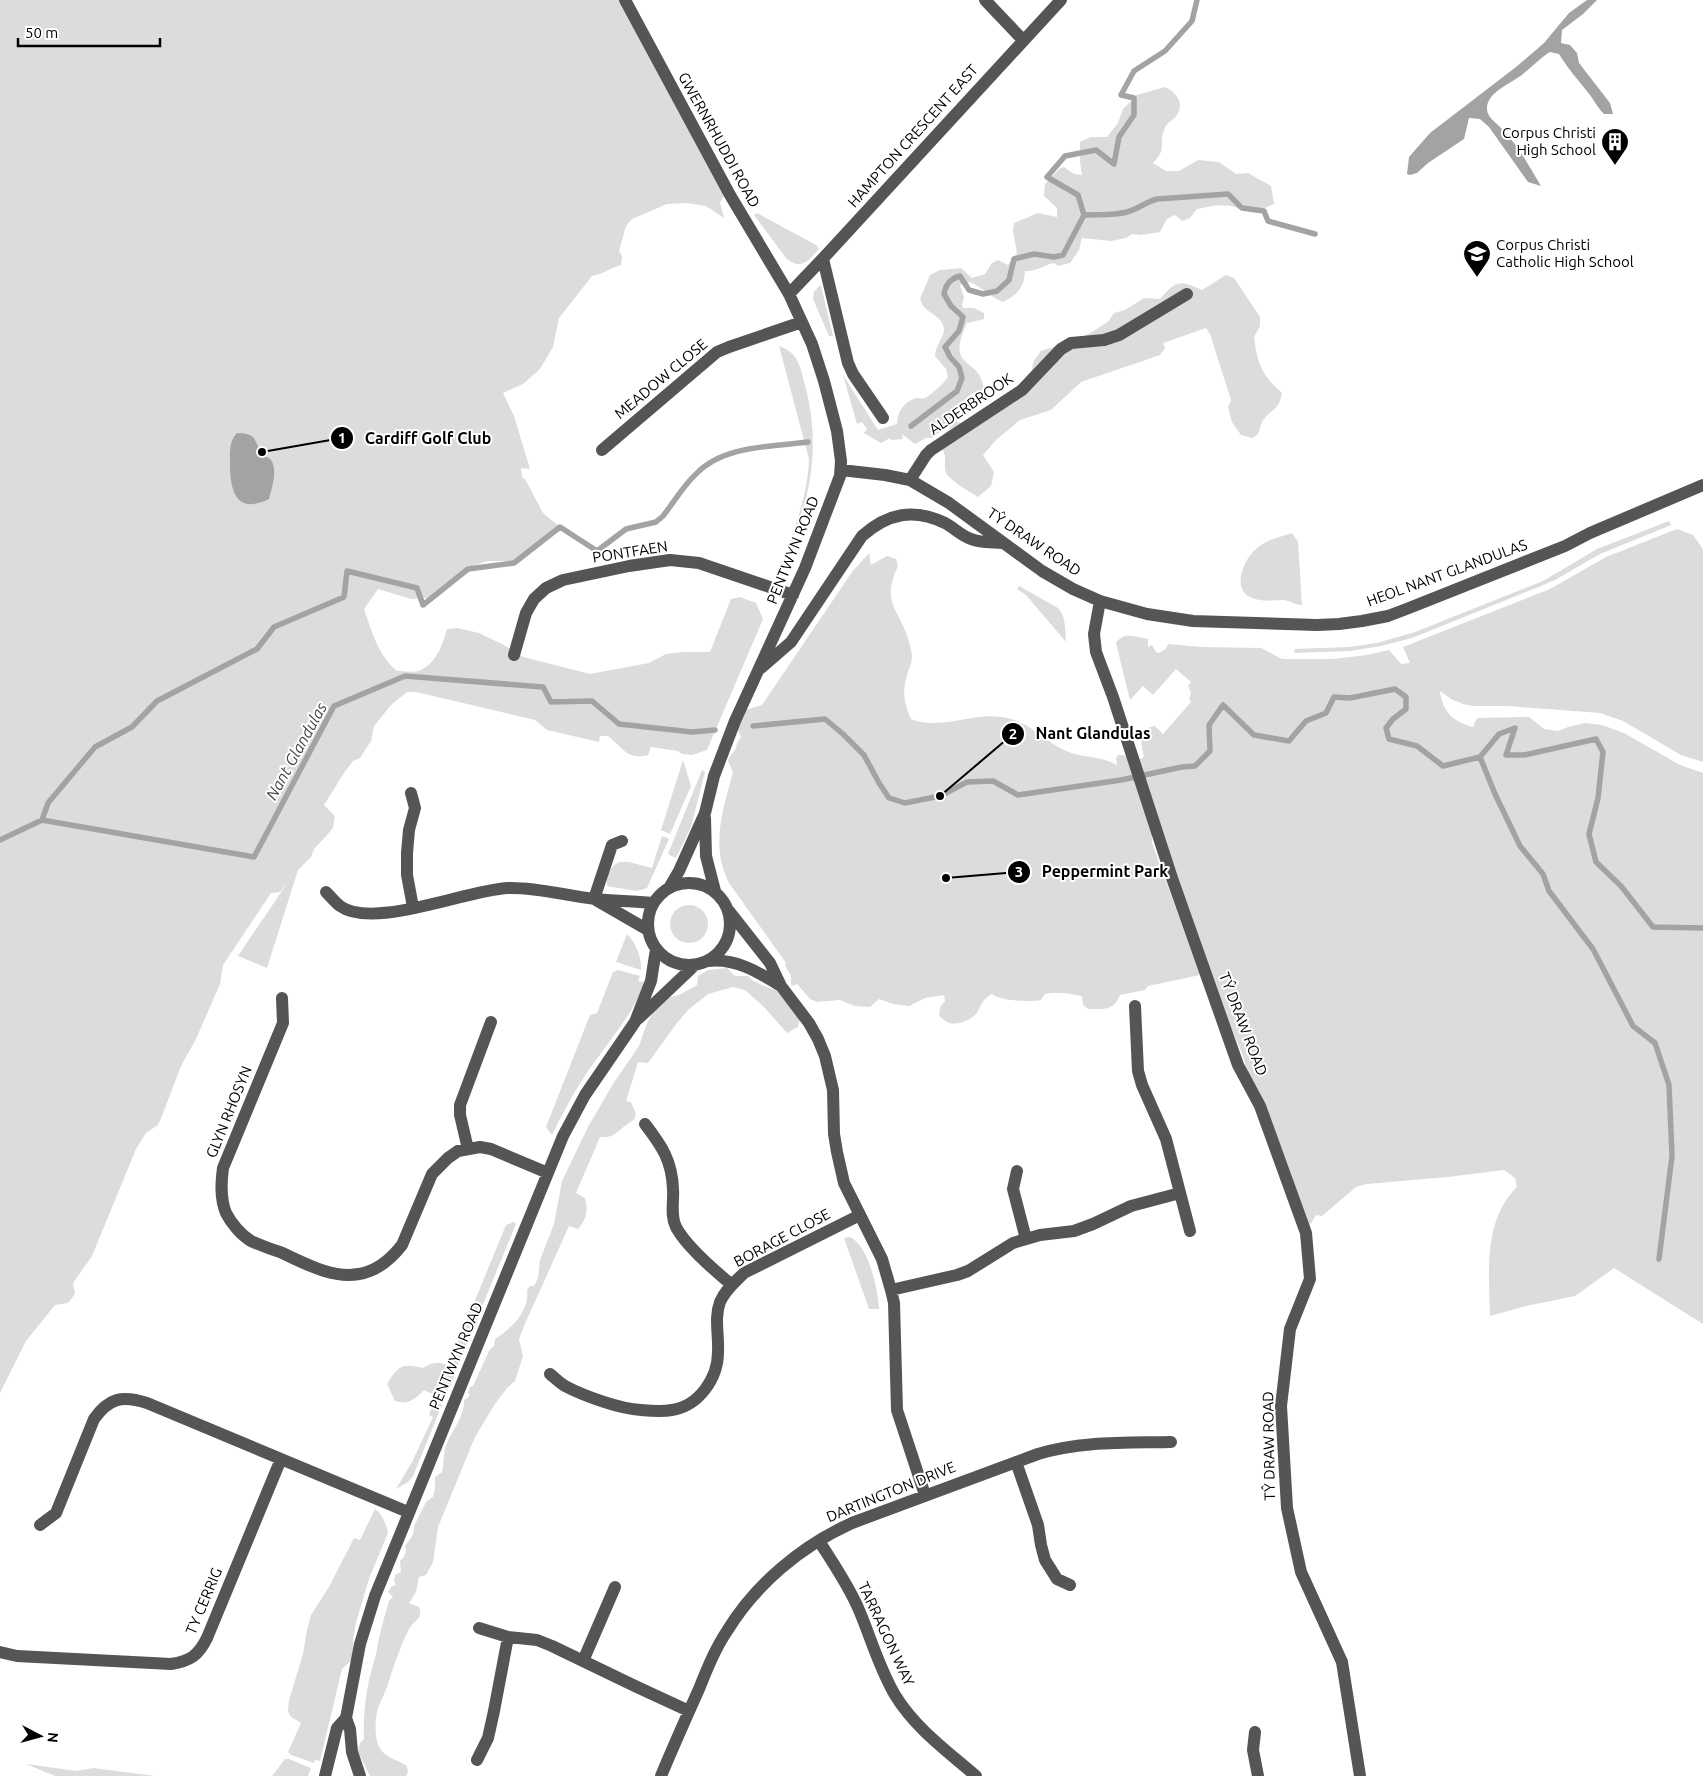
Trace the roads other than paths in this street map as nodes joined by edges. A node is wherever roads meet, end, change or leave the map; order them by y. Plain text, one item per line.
1 (625, 0) edge
2 (985, 0) edge
3 (1061, 0) edge
4 (1024, 40) junction
5 (823, 259) junction
6 (789, 294) junction
7 (1187, 294) dead end
8 (802, 322) junction
9 (883, 418) dead end
10 (602, 450) dead end
11 (841, 470) junction
12 (910, 480) junction
13 (1703, 485) edge
14 (1005, 543) junction
15 (792, 595) junction
16 (1100, 601) junction
17 (514, 655) dead end
18 (758, 671) junction
19 (411, 793) dead end
20 (705, 813) junction
21 (622, 841) dead end
22 (669, 888) junction
23 (715, 891) junction
24 (326, 892) dead end
25 (594, 899) junction
26 (652, 904) junction
27 (413, 908) junction
28 (729, 911) junction
29 (648, 930) junction
30 (656, 949) junction
31 (708, 961) junction
32 (694, 965) junction
33 (781, 986) junction
34 (282, 998) dead end
35 (1135, 1006) dead end
36 (491, 1022) dead end
37 (634, 1022) junction
38 (645, 1124) dead end
39 (468, 1149) junction
40 (1017, 1171) dead end
41 (548, 1173) junction
42 (1180, 1193) junction
43 (860, 1215) junction
44 (1190, 1231) dead end
45 (1026, 1239) junction
46 (732, 1285) junction
47 (892, 1290) junction
48 (550, 1374) dead end
49 (1171, 1442) dead end
50 (281, 1458) junction
51 (1016, 1462) junction
52 (926, 1495) junction
53 (408, 1512) junction
54 (40, 1525) dead end
55 (819, 1541) junction
56 (1070, 1585) dead end
57 (615, 1587) dead end
58 (479, 1628) dead end
59 (508, 1637) junction
60 (0, 1652) edge
61 (583, 1661) junction
62 (689, 1711) junction
63 (346, 1718) junction
64 (1254, 1732) dead end
65 (477, 1760) dead end
66 (326, 1776) edge
67 (360, 1776) edge
68 (661, 1776) edge
69 (976, 1776) edge
70 (1258, 1776) edge
71 (1360, 1776) edge

1 - 6 street, GWERNRHUDDI ROAD
2 - 4 street
3 - 4 street, HAMPTON CRESCENT EAST
4 - 5 street, HAMPTON CRESCENT EAST
5 - 6 street, HAMPTON CRESCENT EAST
5 - 9 street
6 - 8 street, PENTWYN ROAD
7 - 12 street, ALDERBROOK
8 - 10 street, MEADOW CLOSE
8 - 11 street, PENTWYN ROAD
11 - 12 street, TŶ DRAW ROAD
11 - 15 street, PENTWYN ROAD
12 - 14 street, TŶ DRAW ROAD
13 - 16 street, HEOL NANT GLANDULAS
14 - 16 street, TŶ DRAW ROAD
14 - 18 street
15 - 17 street, PONTFAEN
15 - 18 street, PENTWYN ROAD
16 - 71 street, TŶ DRAW ROAD
18 - 20 street, PENTWYN ROAD
19 - 27 street
20 - 22 street, PENTWYN ROAD
20 - 23 street, PENTWYN ROAD
21 - 25 street
22 - 23 street
22 - 26 street
23 - 28 street
24 - 27 street
25 - 26 street
25 - 27 street
25 - 29 street
26 - 29 street
28 - 31 street
28 - 33 street
29 - 30 street
30 - 32 street
30 - 37 street, PENTWYN ROAD
31 - 32 street
31 - 33 street
32 - 37 street, PENTWYN ROAD
33 - 43 street
34 - 39 street, GLYN RHOSYN
35 - 42 street
36 - 39 street
37 - 41 street, PENTWYN ROAD
38 - 46 street
39 - 41 street, GLYN RHOSYN
40 - 45 street
41 - 53 street, PENTWYN ROAD
42 - 44 street
42 - 45 street
43 - 46 street, BORAGE CLOSE
43 - 47 street
45 - 47 street
46 - 48 street, BORAGE CLOSE
47 - 52 street
49 - 51 street, DARTINGTON DRIVE
50 - 53 street
50 - 54 street
50 - 60 street, TY CERRIG
51 - 52 street, DARTINGTON DRIVE
51 - 56 street
52 - 55 street, DARTINGTON DRIVE
53 - 63 street, PENTWYN ROAD
55 - 62 street, DARTINGTON DRIVE
55 - 69 street, TARRAGON WAY
57 - 61 street
58 - 59 street
59 - 61 street
59 - 65 street
61 - 62 street
62 - 68 street, DARTINGTON DRIVE
63 - 66 street, PENTWYN ROAD
63 - 67 street, PENTWYN ROAD
64 - 70 street

